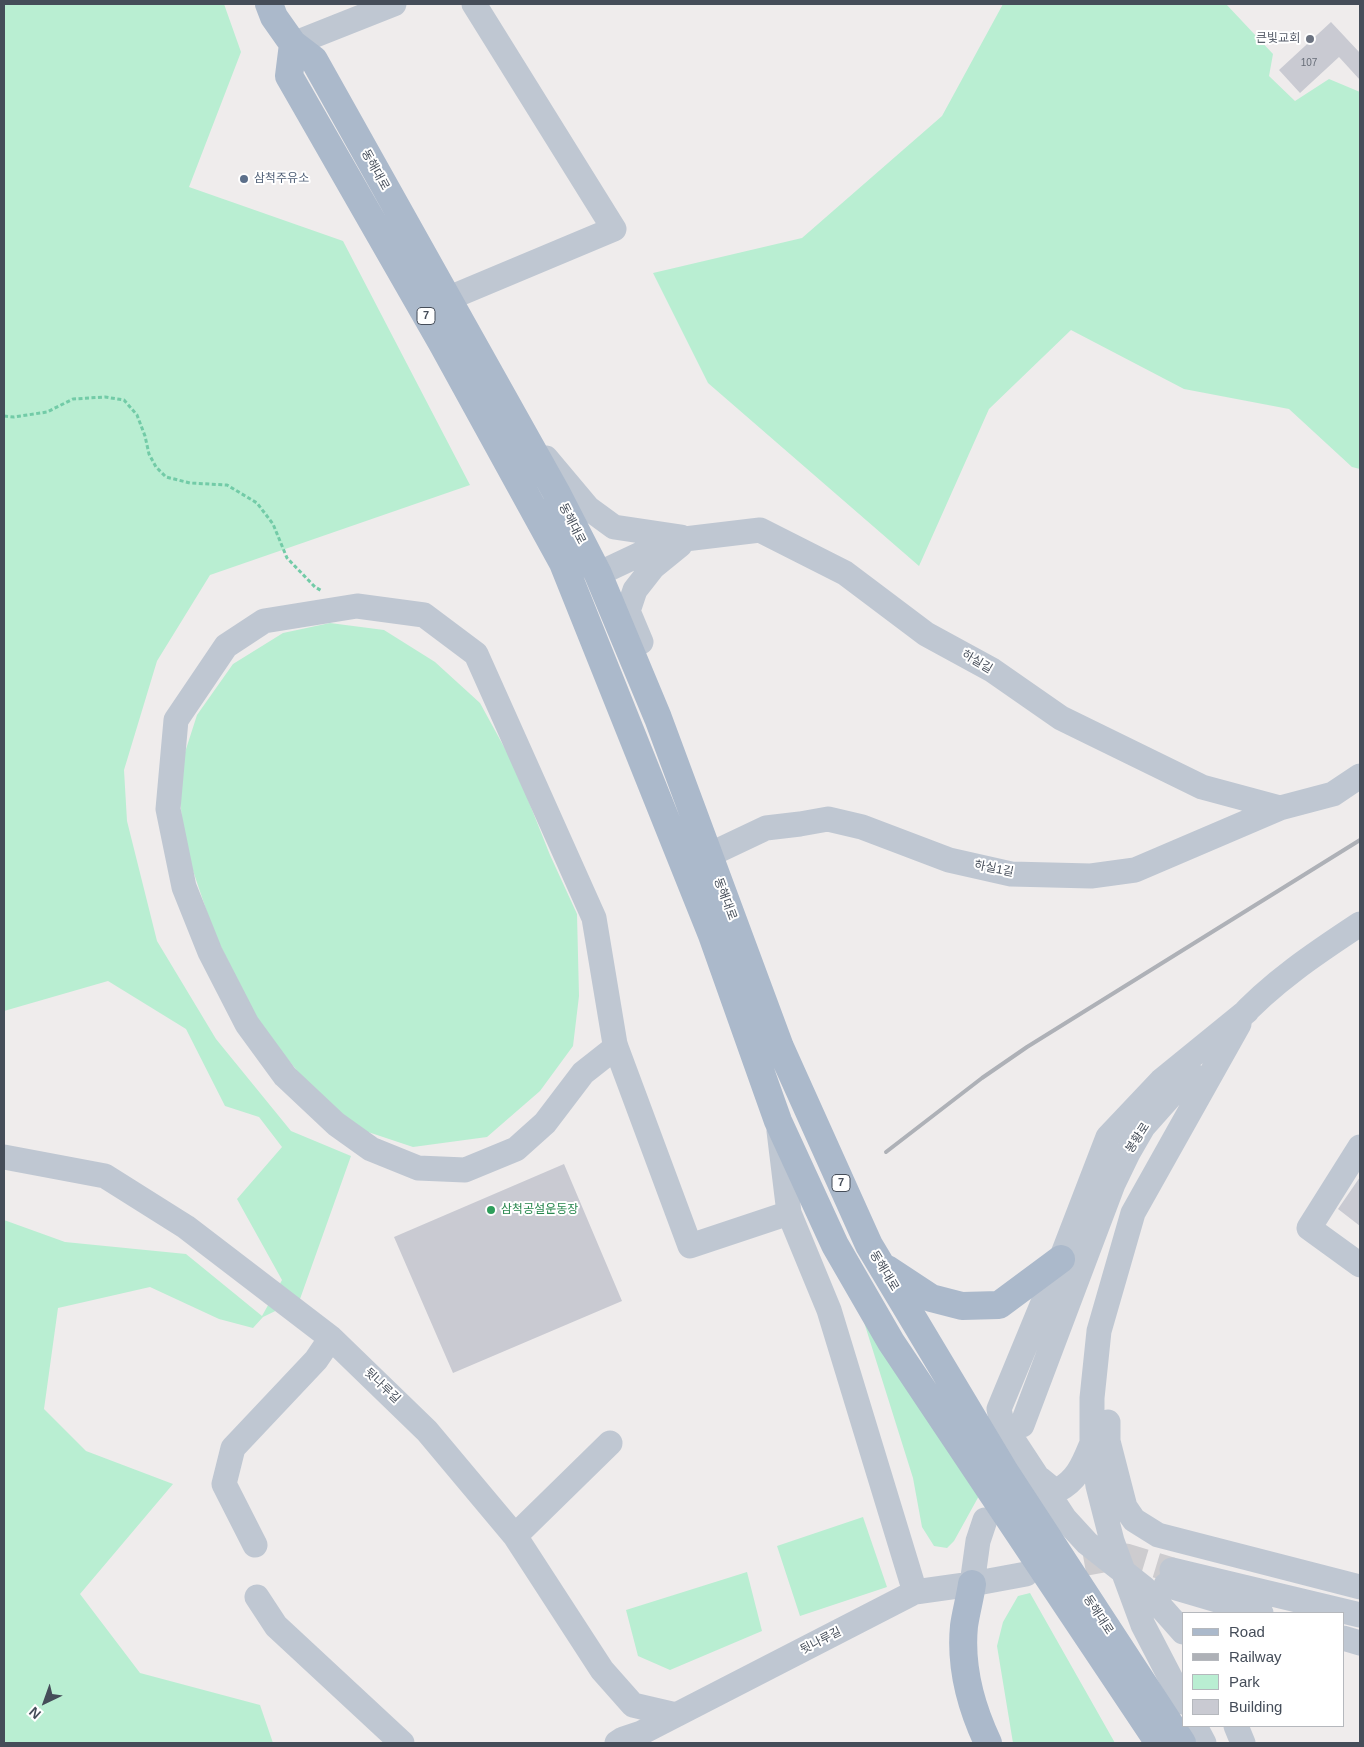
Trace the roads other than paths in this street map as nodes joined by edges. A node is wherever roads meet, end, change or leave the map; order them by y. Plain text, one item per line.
1 (269, 4) edge
2 (394, 4) edge
3 (474, 4) edge
4 (292, 44) junction
5 (447, 299) junction
6 (492, 379) junction
7 (689, 538) junction
8 (598, 574) junction
9 (574, 587) junction
10 (658, 718) junction
11 (1360, 776) edge
12 (1280, 808) junction
13 (709, 855) junction
14 (1360, 924) edge
15 (1247, 1011) junction
16 (616, 1047) junction
17 (778, 1121) junction
18 (1360, 1147) edge
19 (4, 1157) edge
20 (789, 1213) junction
21 (1061, 1259) junction
22 (881, 1265) junction
23 (1360, 1265) edge
24 (1107, 1305) junction
25 (331, 1338) junction
26 (1022, 1425) dead end
27 (610, 1443) dead end
28 (1092, 1443) junction
29 (1040, 1480) junction
30 (985, 1520) dead end
31 (515, 1536) junction
32 (255, 1546) dead end
33 (1172, 1570) tunnel mouth
34 (1123, 1573) junction
35 (1026, 1574) tunnel mouth
36 (972, 1584) junction
37 (1360, 1587) edge
38 (915, 1592) junction
39 (257, 1597) dead end
40 (1213, 1607) edge
41 (1253, 1612) edge
42 (1360, 1615) edge
43 (1182, 1631) edge
44 (1344, 1638) edge
45 (1360, 1643) edge
46 (1098, 1650) junction
47 (1182, 1700) edge
48 (676, 1715) junction
49 (1196, 1727) edge
50 (1236, 1727) edge
51 (402, 1743) edge
52 (617, 1743) edge
53 (988, 1743) edge
54 (994, 1743) edge
55 (1142, 1743) edge
56 (1159, 1743) edge
57 (1182, 1743) edge
58 (1204, 1743) edge
59 (1244, 1743) edge

1 - 4 main road, 동해대로 / 7
2 - 4 street
3 - 5 street
4 - 5 main road, 동해대로 / 7
4 - 9 main road, 동해대로 / 7
5 - 6 main road, 동해대로 / 7
6 - 7 street
6 - 8 main road, 동해대로 / 7
7 - 8 street, 하실길
7 - 10 street
7 - 12 street, 하실길
8 - 9 main road
8 - 10 main road, 동해대로 / 7
9 - 17 main road, 동해대로 / 7
10 - 13 main road, 동해대로 / 7
11 - 12 street, 하실길
12 - 13 street, 하실1길
13 - 22 main road, 동해대로 / 7
14 - 15 street, 봉황로
15 - 21 street
15 - 24 street
15 - 26 street, 봉황로
16 - 16 street
16 - 20 street
17 - 20 street
17 - 46 main road, 동해대로 / 7
18 - 23 street
19 - 25 street, 뒷나루길
20 - 38 street
21 - 22 main road
21 - 29 street
22 - 57 main road, 동해대로 / 7
24 - 28 street
24 - 37 street
25 - 31 street, 뒷나루길
25 - 32 street
27 - 31 street
28 - 29 street
28 - 34 street
29 - 34 street
30 - 36 street
31 - 48 street, 뒷나루길
33 - 42 street
34 - 40 street
34 - 43 street
34 - 47 street
35 - 36 street, 뒷나루길
36 - 38 street, 뒷나루길
36 - 53 main road
36 - 54 main road
38 - 48 street, 뒷나루길
39 - 51 street
40 - 41 street
44 - 45 street
46 - 55 main road
46 - 56 main road, 동해대로 / 7
48 - 52 street, 뒷나루길
49 - 58 street
50 - 59 street

